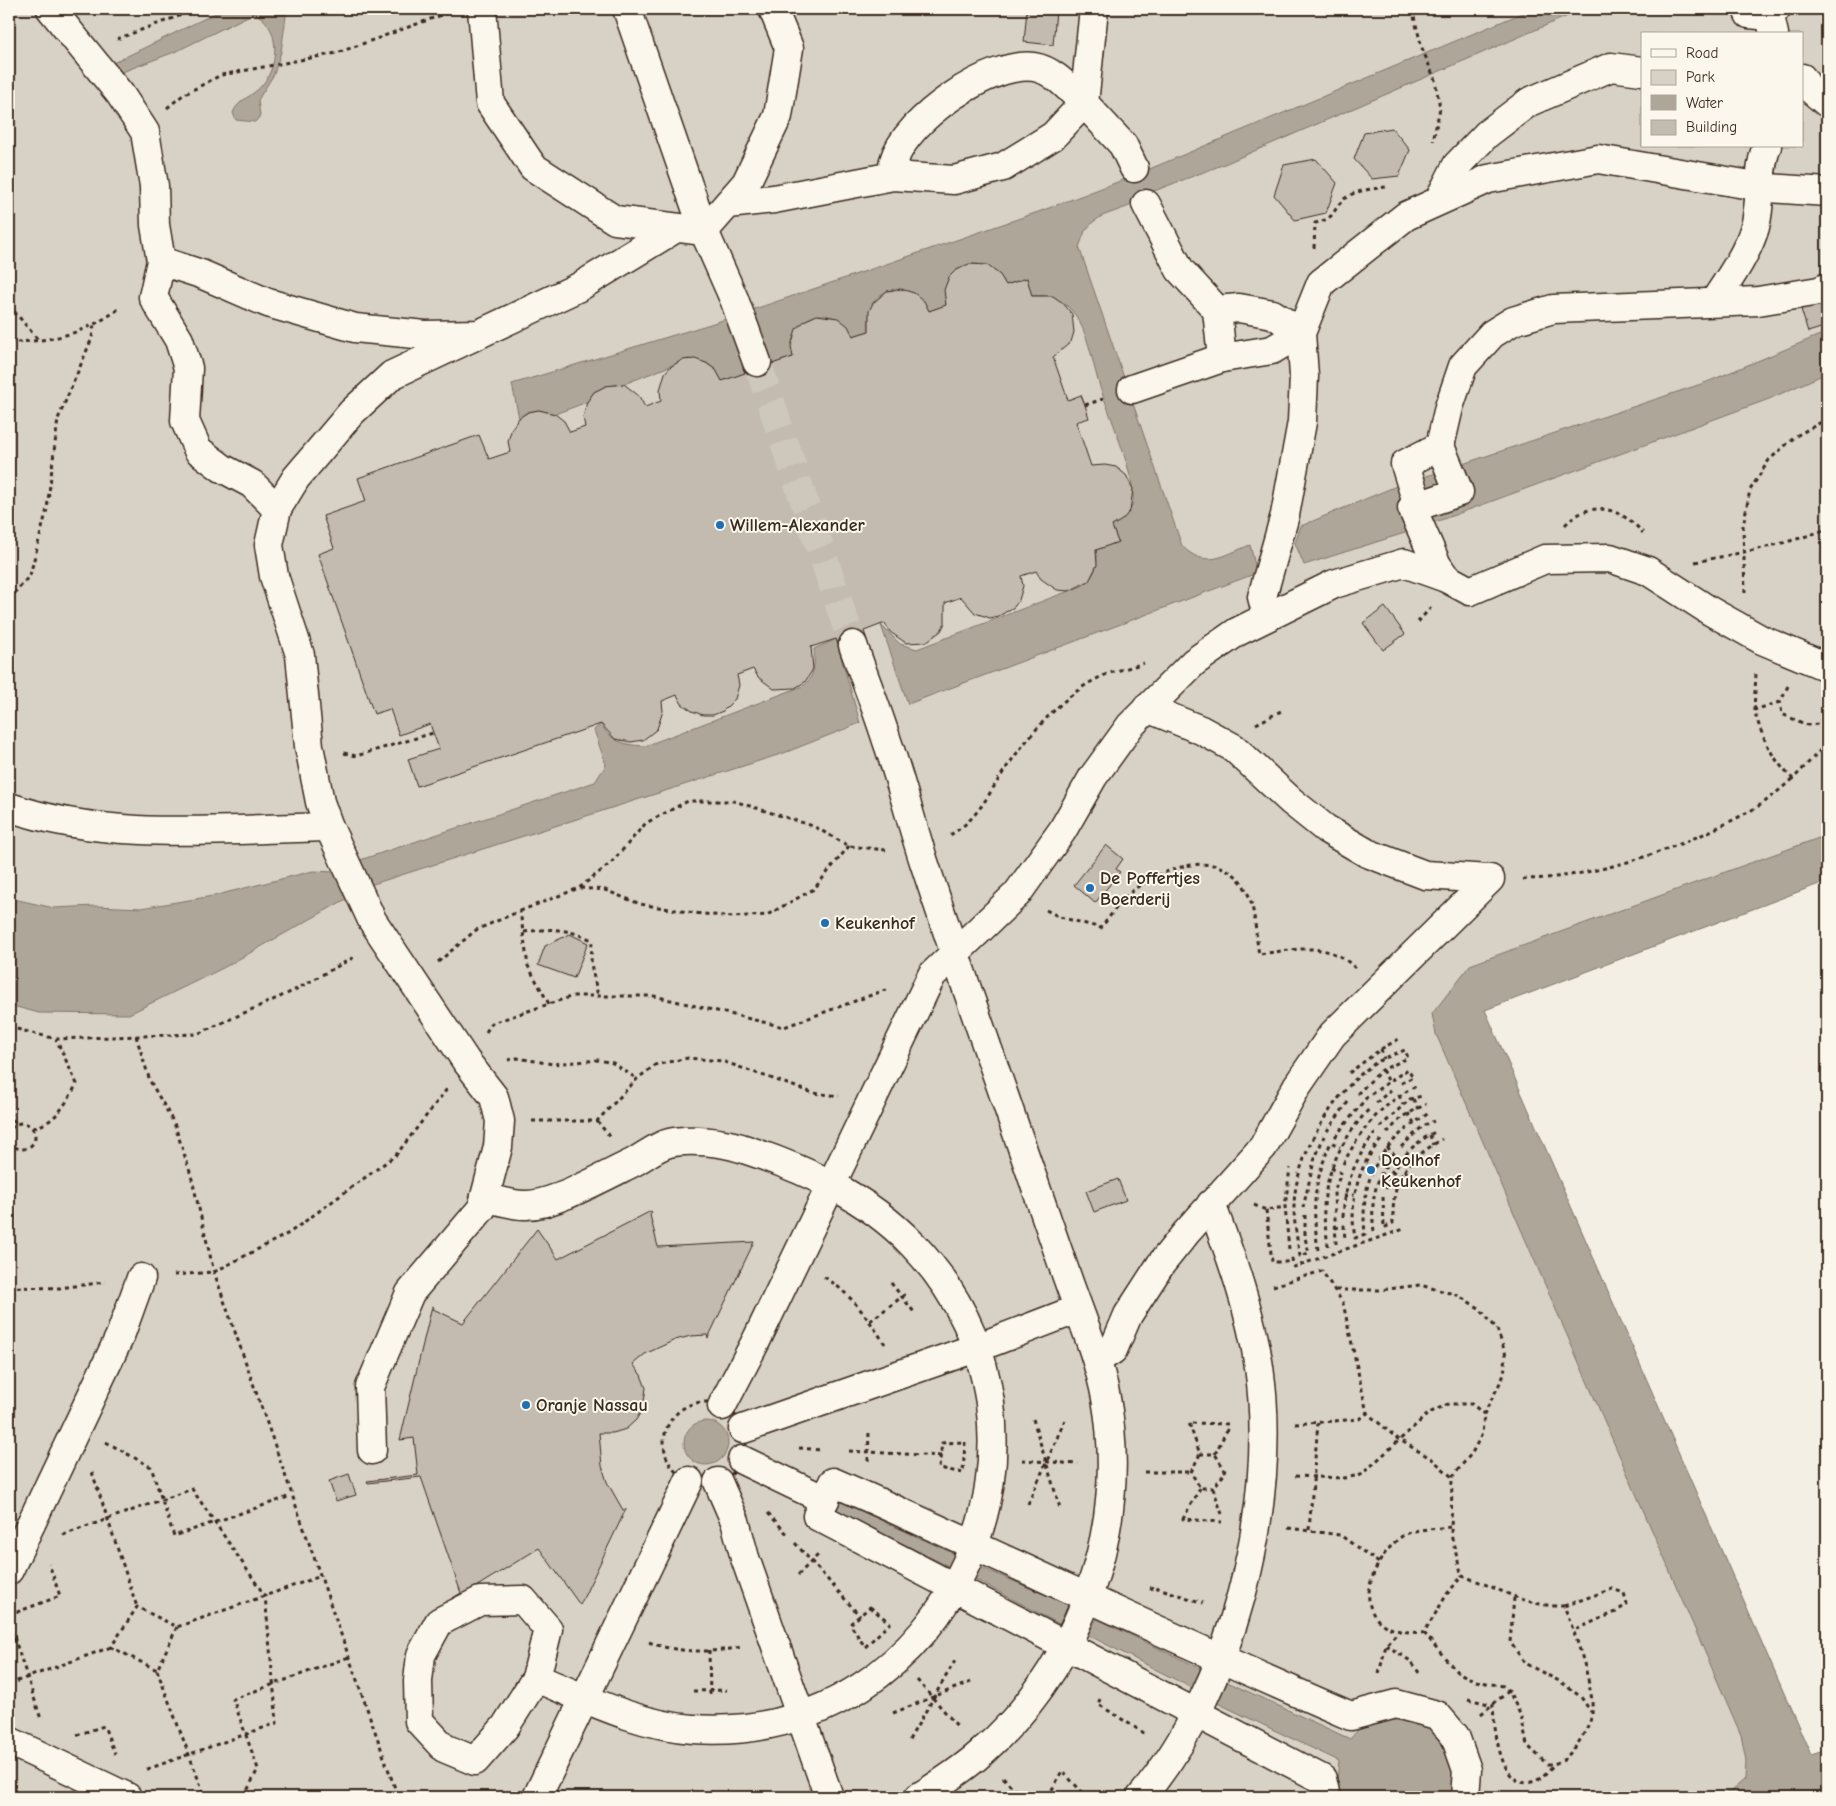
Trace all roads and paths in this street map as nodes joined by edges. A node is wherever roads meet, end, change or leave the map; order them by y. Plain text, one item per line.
1 (51, 9) edge
2 (186, 9) edge
3 (455, 9) edge
4 (482, 9) edge
5 (627, 9) edge
6 (773, 9) edge
7 (1094, 9) edge
8 (1412, 9) edge
9 (80, 45) junction
10 (1641, 72) edge
11 (1435, 80) dead end
12 (1084, 103) junction
13 (145, 132) junction
14 (1767, 148) edge
15 (1134, 168) dead end
16 (893, 176) junction
17 (1760, 186) junction
18 (1827, 192) edge
19 (1439, 200) junction
20 (728, 204) junction
21 (1146, 204) dead end
22 (676, 228) junction
23 (704, 231) junction
24 (161, 261) junction
25 (1827, 287) edge
26 (126, 301) dead end
27 (1714, 302) junction
28 (9, 306) edge
29 (1217, 310) junction
30 (94, 324) junction
31 (479, 334) junction
32 (1301, 334) junction
33 (9, 342) edge
34 (40, 342) junction
35 (1222, 358) junction
36 (757, 362) tunnel mouth
37 (1132, 389) dead end
38 (1102, 399) dead end
39 (1085, 405) dead end
40 (1827, 419) edge
41 (1440, 446) junction
42 (277, 508) junction
43 (1419, 517) junction
44 (1827, 529) edge
45 (1743, 553) junction
46 (1648, 571) junction
47 (1446, 578) junction
48 (9, 600) edge
49 (1267, 616) junction
50 (853, 645) tunnel mouth
51 (1194, 662) junction
52 (1822, 666) edge
53 (1780, 702) junction
54 (1147, 708) junction
55 (1827, 712) edge
56 (433, 733) dead end
57 (1827, 743) edge
58 (309, 746) junction
59 (1793, 779) junction
60 (9, 807) edge
61 (332, 833) junction
62 (849, 846) junction
63 (919, 846) junction
64 (1490, 878) junction
65 (579, 888) junction
66 (1017, 894) junction
67 (520, 911) junction
68 (379, 930) junction
69 (523, 932) junction
70 (955, 953) junction
71 (418, 988) junction
72 (1378, 991) junction
73 (598, 996) dead end
74 (549, 1004) dead end
75 (9, 1027) edge
76 (136, 1036) junction
77 (56, 1039) junction
78 (1400, 1039) dead end
79 (1381, 1049) junction
80 (1384, 1059) junction
81 (1382, 1070) junction
82 (1349, 1073) dead end
83 (477, 1075) junction
84 (636, 1079) junction
85 (1388, 1080) junction
86 (1400, 1084) dead end
87 (1418, 1085) dead end
88 (1392, 1090) dead end
89 (1357, 1094) dead end
90 (1399, 1095) junction
91 (1422, 1096) dead end
92 (1381, 1098) junction
93 (1413, 1099) junction
94 (1330, 1102) dead end
95 (1348, 1102) dead end
96 (1376, 1103) dead end
97 (871, 1104) junction
98 (1426, 1104) dead end
99 (1334, 1105) junction
100 (1387, 1105) junction
101 (1403, 1105) junction
102 (1371, 1107) dead end
103 (1418, 1109) junction
104 (9, 1112) edge
105 (1429, 1113) dead end
106 (1408, 1114) junction
107 (1326, 1116) junction
108 (1351, 1116) junction
109 (500, 1121) junction
110 (1334, 1121) junction
111 (1357, 1122) junction
112 (1434, 1122) dead end
113 (1414, 1123) junction
114 (16, 1125) junction
115 (1380, 1127) dead end
116 (1408, 1127) junction
117 (33, 1128) junction
118 (1326, 1131) dead end
119 (1437, 1131) dead end
120 (1349, 1133) junction
121 (1375, 1133) dead end
122 (1387, 1133) dead end
123 (1430, 1135) junction
124 (1324, 1136) dead end
125 (1335, 1136) dead end
126 (1412, 1136) junction
127 (1313, 1137) junction
128 (1358, 1137) junction
129 (1442, 1139) dead end
130 (1381, 1140) dead end
131 (1321, 1141) junction
132 (1433, 1145) junction
133 (1353, 1146) junction
134 (1340, 1147) junction
135 (1387, 1147) junction
136 (1401, 1147) dead end
137 (1361, 1151) junction
138 (1343, 1164) dead end
139 (1384, 1166) junction
140 (1291, 1168) dead end
141 (1331, 1168) junction
142 (1373, 1168) junction
143 (1404, 1170) junction
144 (1380, 1171) junction
145 (1393, 1172) junction
146 (1414, 1178) dead end
147 (832, 1184) junction
148 (1307, 1186) junction
149 (1316, 1187) junction
150 (1386, 1189) dead end
151 (1344, 1196) junction
152 (1354, 1196) junction
153 (485, 1197) junction
154 (1383, 1197) dead end
155 (1211, 1204) junction
156 (1285, 1207) junction
157 (1304, 1208) dead end
158 (1304, 1215) dead end
159 (1342, 1217) dead end
160 (1335, 1228) junction
161 (1404, 1229) dead end
162 (1374, 1231) dead end
163 (1296, 1233) junction
164 (1286, 1234) junction
165 (1345, 1240) dead end
166 (1336, 1244) dead end
167 (1328, 1246) dead end
168 (1289, 1249) dead end
169 (1318, 1250) dead end
170 (795, 1261) junction
171 (936, 1272) junction
172 (141, 1278) dead end
173 (891, 1283) dead end
174 (1336, 1290) junction
175 (903, 1296) junction
176 (1242, 1296) junction
177 (1078, 1309) junction
178 (914, 1312) dead end
179 (870, 1321) junction
180 (976, 1347) junction
181 (1097, 1360) junction
182 (899, 1375) junction
183 (722, 1406) junction
184 (1484, 1414) junction
185 (1033, 1419) dead end
186 (1065, 1420) dead end
187 (1318, 1423) dead end
188 (1230, 1424) dead end
189 (77, 1426) junction
190 (743, 1429) junction
191 (869, 1432) dead end
192 (1398, 1439) junction
193 (372, 1450) dead end
194 (1214, 1454) dead end
195 (941, 1456) joint
196 (992, 1458) junction
197 (742, 1460) junction
198 (1046, 1462) junction
199 (1086, 1464) dead end
200 (868, 1467) dead end
201 (1112, 1472) junction
202 (1191, 1472) dead end
203 (1226, 1472) dead end
204 (1262, 1474) junction
205 (1314, 1477) junction
206 (1452, 1477) junction
207 (689, 1481) junction
208 (718, 1482) junction
209 (1213, 1488) dead end
210 (291, 1496) junction
211 (162, 1499) junction
212 (825, 1500) junction
213 (1028, 1504) dead end
214 (1060, 1508) dead end
215 (107, 1518) junction
216 (1225, 1522) dead end
217 (215, 1523) junction
218 (1450, 1527) junction
219 (1309, 1530) dead end
220 (976, 1544) junction
221 (822, 1552) dead end
222 (23, 1554) edge
223 (798, 1575) dead end
224 (321, 1576) junction
225 (1462, 1576) junction
226 (953, 1589) junction
227 (265, 1596) junction
228 (1088, 1598) junction
229 (1514, 1598) junction
230 (1564, 1606) junction
231 (137, 1607) junction
232 (9, 1615) edge
233 (860, 1616) joint
234 (9, 1622) edge
235 (177, 1627) junction
236 (618, 1629) junction
237 (1574, 1630) junction
238 (1399, 1631) junction
239 (1424, 1633) junction
240 (773, 1636) junction
241 (111, 1646) junction
242 (1066, 1646) junction
243 (709, 1650) junction
244 (1221, 1657) junction
245 (349, 1658) junction
246 (898, 1658) junction
247 (956, 1659) dead end
248 (156, 1670) junction
249 (26, 1678) junction
250 (536, 1678) junction
251 (973, 1681) dead end
252 (9, 1684) edge
253 (274, 1684) junction
254 (710, 1690) junction
255 (727, 1690) dead end
256 (693, 1691) dead end
257 (585, 1698) junction
258 (933, 1699) junction
259 (1372, 1709) junction
260 (893, 1713) dead end
261 (1196, 1713) junction
262 (1593, 1715) junction
263 (800, 1716) junction
264 (44, 1728) dead end
265 (711, 1729) junction
266 (244, 1735) junction
267 (68, 1738) dead end
268 (909, 1740) dead end
269 (9, 1741) edge
270 (981, 1753) junction
271 (189, 1754) junction
272 (118, 1760) dead end
273 (143, 1770) dead end
274 (127, 1797) edge
275 (205, 1797) edge
276 (244, 1797) edge
277 (398, 1797) edge
278 (537, 1797) edge
279 (829, 1797) edge
280 (919, 1797) edge
281 (1048, 1797) edge
282 (1087, 1797) edge
283 (1141, 1797) edge
284 (1326, 1797) edge
285 (1465, 1797) edge

1 - 9 street
2 - 9 path
3 - 13 path
4 - 22 street
5 - 23 street
6 - 20 street
7 - 12 street
8 - 11 path
9 - 13 street
10 - 19 street
12 - 15 street
12 - 16 street
12 - 16 street
13 - 24 street
14 - 17 street
16 - 20 street
17 - 18 street
17 - 19 street
17 - 27 street
19 - 32 street
20 - 23 street
21 - 29 street
22 - 23 street
22 - 31 street
23 - 36 street
24 - 31 street
24 - 42 street
25 - 27 street
26 - 30 path
27 - 41 street
28 - 34 path
29 - 32 street
29 - 35 street
30 - 34 path
30 - 48 path
31 - 42 street
32 - 35 street
32 - 49 street
33 - 34 path
35 - 37 street
38 - 39 path
40 - 45 path
41 - 43 street
41 - 43 street
42 - 58 street
43 - 47 street
44 - 45 path
45 - 46 path
46 - 47 street
46 - 52 street
47 - 49 street
49 - 51 street
50 - 63 street
51 - 54 street
51 - 63 path
52 - 53 path
53 - 55 path
53 - 59 path
54 - 64 street
54 - 66 street
56 - 58 path
57 - 59 path
58 - 61 street
59 - 64 path
60 - 61 street
61 - 68 street
62 - 63 path
62 - 65 path
62 - 65 path
63 - 70 street
64 - 72 street
65 - 67 path
66 - 70 street
66 - 72 path
67 - 69 path
67 - 71 path
68 - 71 street
68 - 76 path
69 - 73 path
69 - 74 path
70 - 97 street
70 - 177 street
71 - 83 street
72 - 155 street
75 - 77 path
76 - 77 path
76 - 210 path
77 - 117 path
78 - 79 path
79 - 80 path
79 - 82 path
80 - 81 path
80 - 99 path
81 - 85 path
81 - 89 path
83 - 84 path
83 - 109 street
84 - 97 path
84 - 109 path
85 - 86 path
85 - 108 path
87 - 90 path
88 - 92 path
90 - 100 path
90 - 101 path
91 - 93 path
92 - 96 path
92 - 100 path
93 - 101 path
93 - 103 path
94 - 99 path
95 - 110 path
97 - 147 street
98 - 103 path
99 - 107 path
100 - 128 path
101 - 115 path
102 - 111 path
103 - 106 path
104 - 114 path
105 - 113 path
106 - 113 path
106 - 122 path
107 - 110 path
107 - 127 path
108 - 111 path
108 - 125 path
109 - 153 street
110 - 118 path
111 - 120 path
112 - 126 path
113 - 116 path
114 - 117 path
114 - 117 path
116 - 126 path
116 - 135 path
119 - 123 path
120 - 128 path
120 - 134 path
121 - 137 path
123 - 132 path
123 - 145 path
124 - 131 path
126 - 136 path
127 - 131 path
127 - 163 path
128 - 133 path
129 - 132 path
130 - 152 path
131 - 148 path
132 - 143 path
133 - 137 path
133 - 138 path
134 - 141 path
134 - 149 path
135 - 139 path
135 - 142 path
137 - 151 path
139 - 144 path
139 - 145 path
140 - 156 path
141 - 160 path
141 - 167 path
142 - 144 path
142 - 152 path
143 - 146 path
143 - 154 path
144 - 162 path
145 - 150 path
147 - 153 street
147 - 170 street
147 - 171 street
148 - 149 path
148 - 157 path
149 - 169 path
151 - 152 path
151 - 159 path
153 - 193 street
155 - 176 street
155 - 181 street
156 - 161 path
156 - 164 path
158 - 163 path
160 - 165 path
160 - 166 path
163 - 164 path
164 - 168 path
170 - 179 path
170 - 183 street
171 - 175 path
171 - 180 street
172 - 189 street
173 - 175 path
174 - 176 path
174 - 184 path
174 - 192 path
175 - 178 path
175 - 179 path
176 - 204 street
177 - 180 street
177 - 181 street
179 - 182 path
180 - 182 street
180 - 196 street
181 - 201 street
182 - 190 street
183 - 190 path
183 - 207 path
184 - 192 path
184 - 206 path
185 - 198 path
186 - 198 path
187 - 205 path
188 - 194 path
189 - 211 path
189 - 215 path
189 - 222 street
190 - 197 path
191 - 200 path
192 - 205 path
192 - 206 path
195 - 195 path
196 - 198 path
196 - 220 street
197 - 208 path
197 - 212 street
198 - 199 path
198 - 213 path
198 - 214 path
201 - 202 path
201 - 228 street
203 - 204 path
204 - 205 path
204 - 244 street
205 - 219 path
206 - 218 path
207 - 208 path
207 - 236 street
208 - 240 street
209 - 216 path
210 - 217 path
210 - 224 path
211 - 215 path
211 - 217 path
211 - 217 path
212 - 220 street
212 - 226 street
215 - 222 path
215 - 231 path
217 - 227 path
218 - 225 path
218 - 238 path
220 - 226 street
220 - 228 street
221 - 223 path
222 - 232 path
224 - 227 path
224 - 245 path
225 - 229 path
225 - 239 path
226 - 242 street
226 - 246 street
227 - 235 path
227 - 253 path
228 - 242 street
228 - 244 street
229 - 230 path
229 - 262 path
230 - 237 path
230 - 237 path
231 - 235 path
231 - 241 path
233 - 233 path
234 - 249 path
235 - 248 path
236 - 243 path
236 - 257 street
237 - 262 path
238 - 239 path
238 - 259 path
239 - 262 path
240 - 243 path
240 - 263 street
241 - 248 path
241 - 249 path
242 - 261 street
242 - 270 street
243 - 254 path
244 - 259 street
244 - 261 street
245 - 253 path
245 - 277 path
246 - 258 path
246 - 263 street
247 - 258 path
248 - 271 path
249 - 252 path
249 - 264 path
250 - 250 street
250 - 257 street
251 - 258 path
253 - 266 path
253 - 266 path
254 - 255 path
254 - 256 path
254 - 265 path
257 - 265 street
257 - 278 street
258 - 260 path
258 - 268 path
258 - 270 path
259 - 285 street
261 - 283 street
261 - 284 street
263 - 265 street
263 - 279 street
266 - 271 path
266 - 276 path
267 - 272 path
269 - 274 street
270 - 280 street
271 - 273 path
271 - 275 path
281 - 282 path

